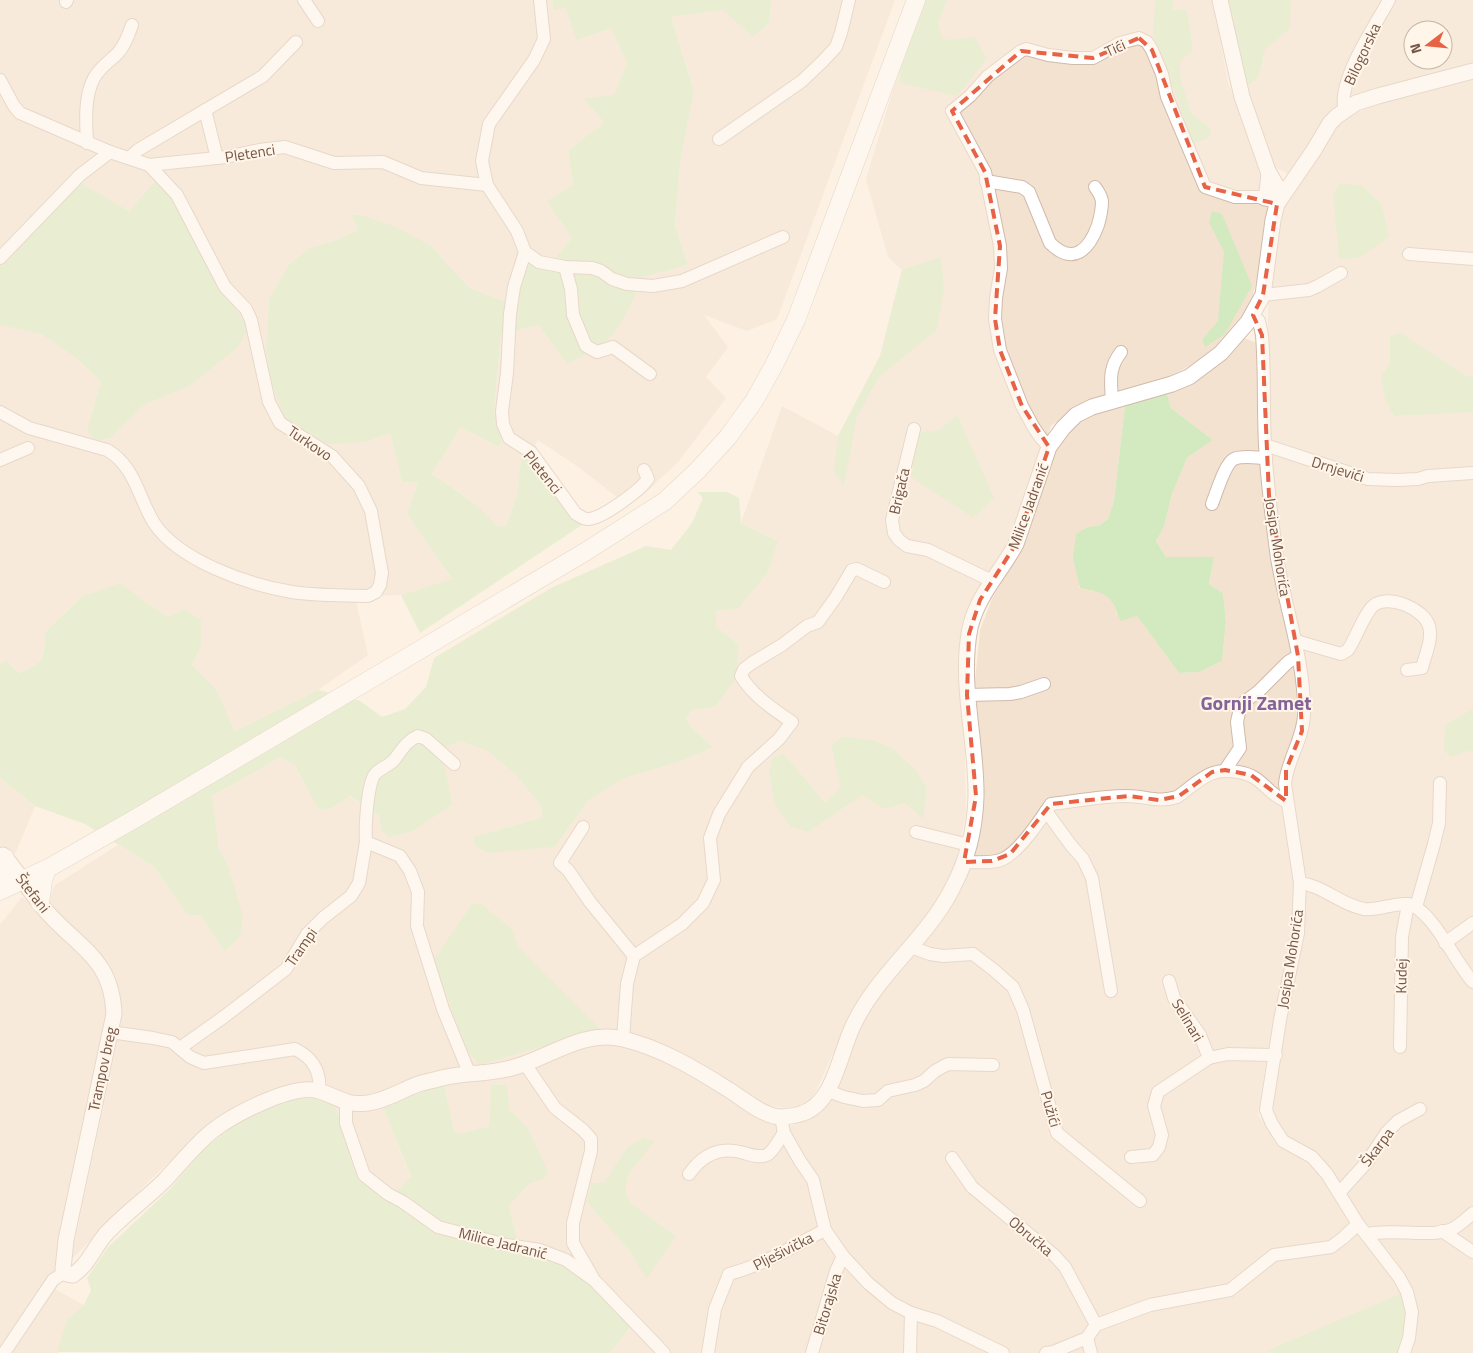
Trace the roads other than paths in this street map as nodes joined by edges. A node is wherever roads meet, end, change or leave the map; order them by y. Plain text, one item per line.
1 (304, 0) edge
2 (540, 0) edge
3 (849, 0) edge
4 (916, 0) edge
5 (1220, 0) edge
6 (1389, 0) edge
7 (318, 21) dead end
8 (132, 25) dead end
9 (296, 42) dead end
10 (1473, 71) edge
11 (0, 80) edge
12 (206, 110) junction
13 (1345, 110) junction
14 (720, 139) dead end
15 (87, 143) junction
16 (110, 152) junction
17 (129, 158) junction
18 (217, 158) junction
19 (149, 165) junction
20 (986, 181) junction
21 (487, 185) junction
22 (1095, 187) dead end
23 (1275, 199) junction
24 (782, 236) dead end
25 (525, 252) junction
26 (1409, 254) dead end
27 (0, 258) edge
28 (1473, 259) edge
29 (565, 267) junction
30 (1341, 274) dead end
31 (1263, 295) junction
32 (246, 309) joint
33 (1253, 315) junction
34 (1121, 352) dead end
35 (650, 374) dead end
36 (1112, 401) junction
37 (0, 412) edge
38 (914, 429) dead end
39 (1049, 447) junction
40 (28, 448) dead end
41 (1265, 452) junction
42 (0, 460) edge
43 (644, 470) dead end
44 (1473, 473) edge
45 (1212, 504) dead end
46 (992, 581) junction
47 (884, 582) dead end
48 (1296, 641) junction
49 (1298, 656) junction
50 (1407, 670) dead end
51 (1044, 684) dead end
52 (967, 695) junction
53 (454, 764) dead end
54 (1225, 770) junction
55 (1440, 783) dead end
56 (1286, 800) junction
57 (1046, 811) junction
58 (583, 827) dead end
59 (916, 832) dead end
60 (366, 842) junction
61 (969, 845) junction
62 (3, 855) edge
63 (964, 862) junction
64 (47, 869) junction
65 (24, 880) junction
66 (1300, 883) junction
67 (0, 886) edge
68 (0, 891) edge
69 (40, 903) junction
70 (1412, 906) junction
71 (1473, 923) edge
72 (67, 933) joint
73 (1446, 943) junction
74 (911, 947) junction
75 (634, 956) junction
76 (1169, 981) dead end
77 (1473, 982) edge
78 (1111, 991) dead end
79 (110, 1032) junction
80 (623, 1039) junction
81 (180, 1048) junction
82 (1400, 1048) dead end
83 (1276, 1055) junction
84 (1209, 1058) junction
85 (525, 1064) junction
86 (992, 1065) dead end
87 (470, 1075) junction
88 (319, 1091) junction
89 (828, 1091) junction
90 (346, 1103) junction
91 (1420, 1109) dead end
92 (781, 1117) junction
93 (784, 1133) junction
94 (1131, 1157) dead end
95 (952, 1158) dead end
96 (690, 1174) dead end
97 (1339, 1193) junction
98 (1140, 1201) dead end
99 (1473, 1213) edge
100 (1358, 1224) junction
101 (825, 1230) junction
102 (1448, 1230) junction
103 (1368, 1234) junction
104 (1473, 1252) edge
105 (843, 1256) junction
106 (64, 1272) junction
107 (595, 1281) junction
108 (911, 1313) junction
109 (1096, 1325) junction
110 (1086, 1338) junction
111 (4, 1353) edge
112 (664, 1353) edge
113 (708, 1353) edge
114 (812, 1353) edge
115 (910, 1353) edge
116 (1003, 1353) edge
117 (1046, 1353) edge
118 (1092, 1353) edge
119 (1404, 1353) edge

1 - 7 street
2 - 21 street
3 - 14 street
4 - 64 main road
5 - 23 street
6 - 13 street, Bilogorska
8 - 15 street
9 - 12 street
10 - 13 street
11 - 15 street, Pletenci
12 - 17 street
12 - 18 street, Pletenci
13 - 23 street
15 - 16 street, Pletenci
16 - 17 street, Pletenci
16 - 27 street
17 - 19 street, Pletenci
18 - 19 street, Pletenci
18 - 21 street, Pletenci
19 - 32 street, Pletenci
20 - 22 street
20 - 23 street, Tići
20 - 39 street, Tići
21 - 25 street
23 - 31 street, Milice Jadranić
24 - 29 street
25 - 29 street
25 - 43 street, Pletenci
26 - 28 street
29 - 35 street
30 - 31 street
31 - 33 street, Milice Jadranić
32 - 37 street, Turkovo
33 - 36 street, Milice Jadranić
33 - 41 street, Josipa Mohorića
34 - 36 street
36 - 39 street, Milice Jadranić
38 - 46 street, Brigača
39 - 46 street, Milice Jadranić
40 - 42 street
41 - 44 street, Drnjevići
41 - 45 street
41 - 48 street, Josipa Mohorića
46 - 52 street, Milice Jadranić
47 - 75 street
48 - 49 street, Josipa Mohorića
48 - 50 street
49 - 54 street
49 - 56 street, Josipa Mohorića
51 - 52 street
52 - 61 street, Milice Jadranić
53 - 60 street
54 - 56 street
54 - 57 street
55 - 70 street, Kudej
56 - 66 street, Josipa Mohorića
57 - 63 street
57 - 78 street
58 - 75 street
59 - 61 street
60 - 81 street, Trampi
60 - 87 street
61 - 63 street, Milice Jadranić
62 - 65 street, Štefani
62 - 67 main road
63 - 74 street, Milice Jadranić
64 - 65 main road
64 - 69 main road
65 - 68 main road
65 - 69 street, Štefani
66 - 70 street
66 - 83 street, Josipa Mohorića
69 - 72 street, Štefani
70 - 73 street
70 - 82 street, Kudej
71 - 73 street
72 - 79 street, Trampov breg
73 - 77 street
74 - 89 street, Milice Jadranić
74 - 98 street, Pužići
75 - 80 street
76 - 84 street, Selinari
79 - 81 street
79 - 106 street, Trampov breg
80 - 85 street
80 - 92 street
81 - 88 street
83 - 84 street, Selinari
83 - 97 street, Josipa Mohorića
84 - 94 street, Selinari
85 - 87 street
85 - 107 street
86 - 89 street
87 - 90 street
88 - 90 street
88 - 106 street
89 - 92 street, Milice Jadranić
90 - 107 street, Milice Jadranić
91 - 97 street, Škarpa
92 - 93 street, Plješivička
93 - 96 street
93 - 101 street, Plješivička
95 - 109 street, Obručka
97 - 100 street, Josipa Mohorića
99 - 102 street
100 - 103 street, Josipa Mohorića
100 - 109 street
101 - 105 street
101 - 113 street, Plješivička
102 - 103 street
102 - 104 street
103 - 119 street, Josipa Mohorića
105 - 108 street
105 - 114 street, Bitorajska
106 - 111 street
107 - 112 street
108 - 115 street
108 - 116 street
109 - 110 street
110 - 117 street
110 - 118 street

